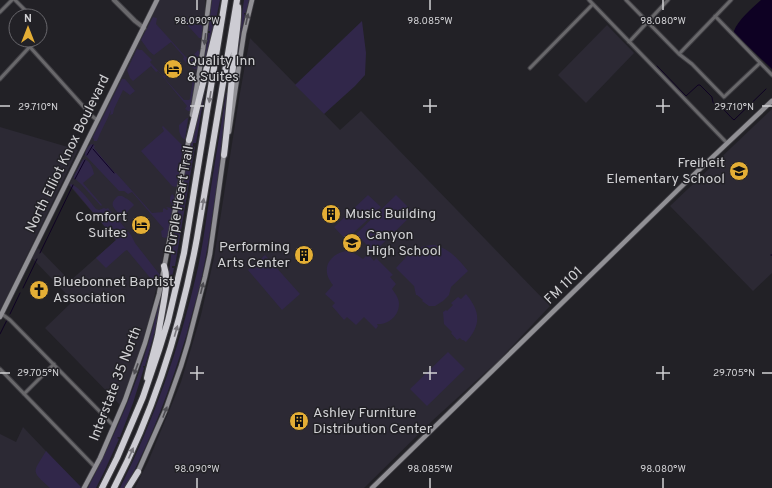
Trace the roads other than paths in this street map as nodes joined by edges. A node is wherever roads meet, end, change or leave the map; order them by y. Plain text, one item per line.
1 (14, 0) edge
2 (114, 0) edge
3 (157, 0) edge
4 (209, 0) edge
5 (237, 0) edge
6 (252, 0) edge
7 (589, 0) edge
8 (626, 0) edge
9 (668, 0) edge
10 (730, 0) edge
11 (225, 2) edge
12 (593, 4) junction
13 (22, 8) edge
14 (0, 12) edge
15 (715, 16) junction
16 (647, 23) junction
17 (144, 28) junction
18 (629, 42) junction
19 (29, 48) edge
20 (31, 48) edge
21 (679, 54) junction
22 (760, 62) junction
23 (530, 68) dead end
24 (772, 75) edge
25 (0, 78) edge
26 (772, 101) edge
27 (97, 120) junction
28 (189, 140) junction
29 (727, 143) junction
30 (224, 155) junction
31 (164, 266) junction
32 (1, 315) edge
33 (54, 364) junction
34 (0, 369) edge
35 (24, 394) junction
36 (143, 397) junction
37 (114, 426) junction
38 (95, 468) junction
39 (138, 472) joint
40 (84, 488) edge
41 (102, 488) edge
42 (114, 488) edge
43 (130, 488) edge
44 (372, 488) edge

1 - 13 street
1 - 14 street
2 - 17 street
3 - 17 main road, North Elliot Knox Boulevard
4 -> 28 main road, Interstate 35 North
5 - 30 highway
42 -> 5 highway, Purple Heart Trail
30 -> 6 main road
7 - 12 street
8 - 16 street
9 - 16 street
10 - 15 street
11 - 28 highway
11 -> 36 highway, Purple Heart Trail
12 - 18 street
12 - 23 street
15 - 21 street
15 - 22 street
16 - 18 street
16 - 21 street
17 - 27 main road, North Elliot Knox Boulevard
18 - 29 street
19 - 25 street
20 - 27 street
21 - 22 street
22 - 24 street
26 - 29 main road, FM 1101 / FM 1101
27 - 32 main road, North Elliot Knox Boulevard
28 - 31 main road, Interstate 35 North
29 - 44 main road, FM 1101 / FM 1101
39 -> 30 main road
31 - 36 highway
31 -> 37 main road, Interstate 35 North
32 - 33 street
33 - 35 street
33 - 37 street
34 - 35 street
35 - 38 street
36 - 41 highway, Purple Heart Trail
37 - 38 main road, Interstate 35 North
38 - 40 main road, Interstate 35 North
39 - 43 highway

